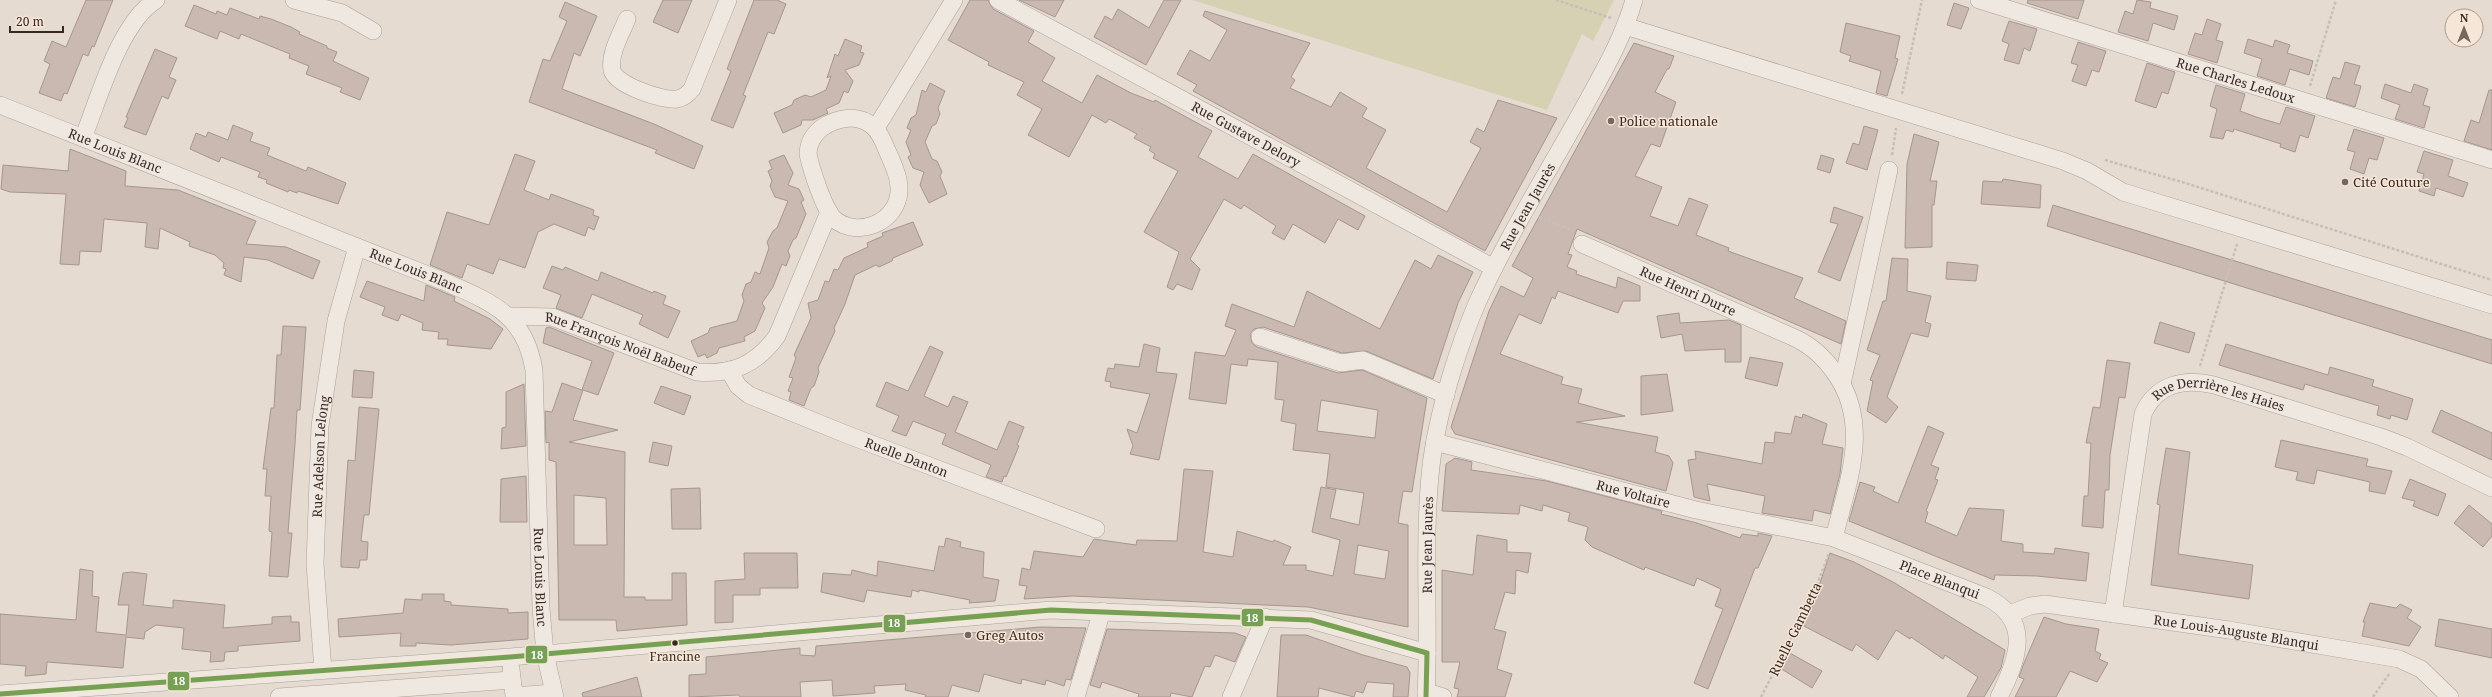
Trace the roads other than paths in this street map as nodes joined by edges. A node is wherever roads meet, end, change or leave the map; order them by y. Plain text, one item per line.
1 (156, 0) edge
2 (294, 0) edge
3 (728, 0) edge
4 (954, 0) edge
5 (998, 0) edge
6 (1634, 0) edge
7 (1979, 0) edge
8 (627, 20) dead end
9 (1625, 26) junction
10 (373, 31) dead end
11 (0, 105) edge
12 (876, 128) junction
13 (83, 138) junction
14 (2492, 160) edge
15 (1889, 170) road end
16 (829, 212) junction
17 (1582, 244) road end
18 (357, 247) junction
19 (1494, 268) junction
20 (2492, 305) edge
21 (510, 316) junction
22 (1260, 337) dead end
23 (729, 370) junction
24 (1842, 384) junction
25 (1446, 395) junction
26 (1435, 442) junction
27 (2492, 488) edge
28 (1096, 529) dead end
29 (1834, 538) junction
30 (1102, 611) junction
31 (2010, 614) junction
32 (2113, 614) junction
33 (1266, 617) junction
34 (1427, 653) junction
35 (544, 654) junction
36 (510, 656) junction
37 (322, 670) junction
38 (513, 691) edge
39 (0, 694) edge
40 (554, 695) edge
41 (1426, 695) edge
42 (279, 697) edge
43 (1076, 697) edge
44 (1231, 697) edge
45 (1443, 697) edge
46 (1999, 697) edge
47 (2450, 697) edge

1 - 13 street
2 - 10 street
3 - 8 street
4 - 12 street
5 - 19 street, Rue Gustave Delory
6 - 9 street, Rue Jean Jaurès
7 - 14 street, Rue Charles Ledoux
9 - 19 street, Rue Jean Jaurès
9 - 20 street
11 - 13 street, Rue Louis Blanc
12 - 16 street
12 - 16 street
13 - 18 street, Rue Louis Blanc
15 - 24 street
16 - 23 street, Rue François Noël Babeuf
17 - 24 street, Rue Henri Durre
18 - 21 street, Rue Louis Blanc
18 - 37 street, Rue Adelson Lelong
19 - 25 street, Rue Jean Jaurès
21 - 23 street, Rue François Noël Babeuf
21 - 35 street, Rue Louis Blanc
22 - 25 street
23 - 28 street, Ruelle Danton
24 - 29 street, Rue Henri Durre
25 - 26 street, Rue Jean Jaurès
26 - 29 street, Rue Voltaire
26 - 34 street, Rue Jean Jaurès
27 - 32 street, Rue Derrière les Haies
29 - 31 street, Place Blanqui
30 - 33 street
30 - 35 street
30 - 43 street
31 - 32 street, Rue Louis-Auguste Blanqui
31 - 46 street
32 - 47 street, Rue Louis-Auguste Blanqui
33 - 34 street
33 - 44 street
34 - 41 street, Rue Jean Jaurès
35 - 36 street
35 - 40 street, Rue Louis Blanc
36 - 37 street
36 - 38 street
37 - 39 street
38 - 40 street
38 - 42 street
41 - 45 street

